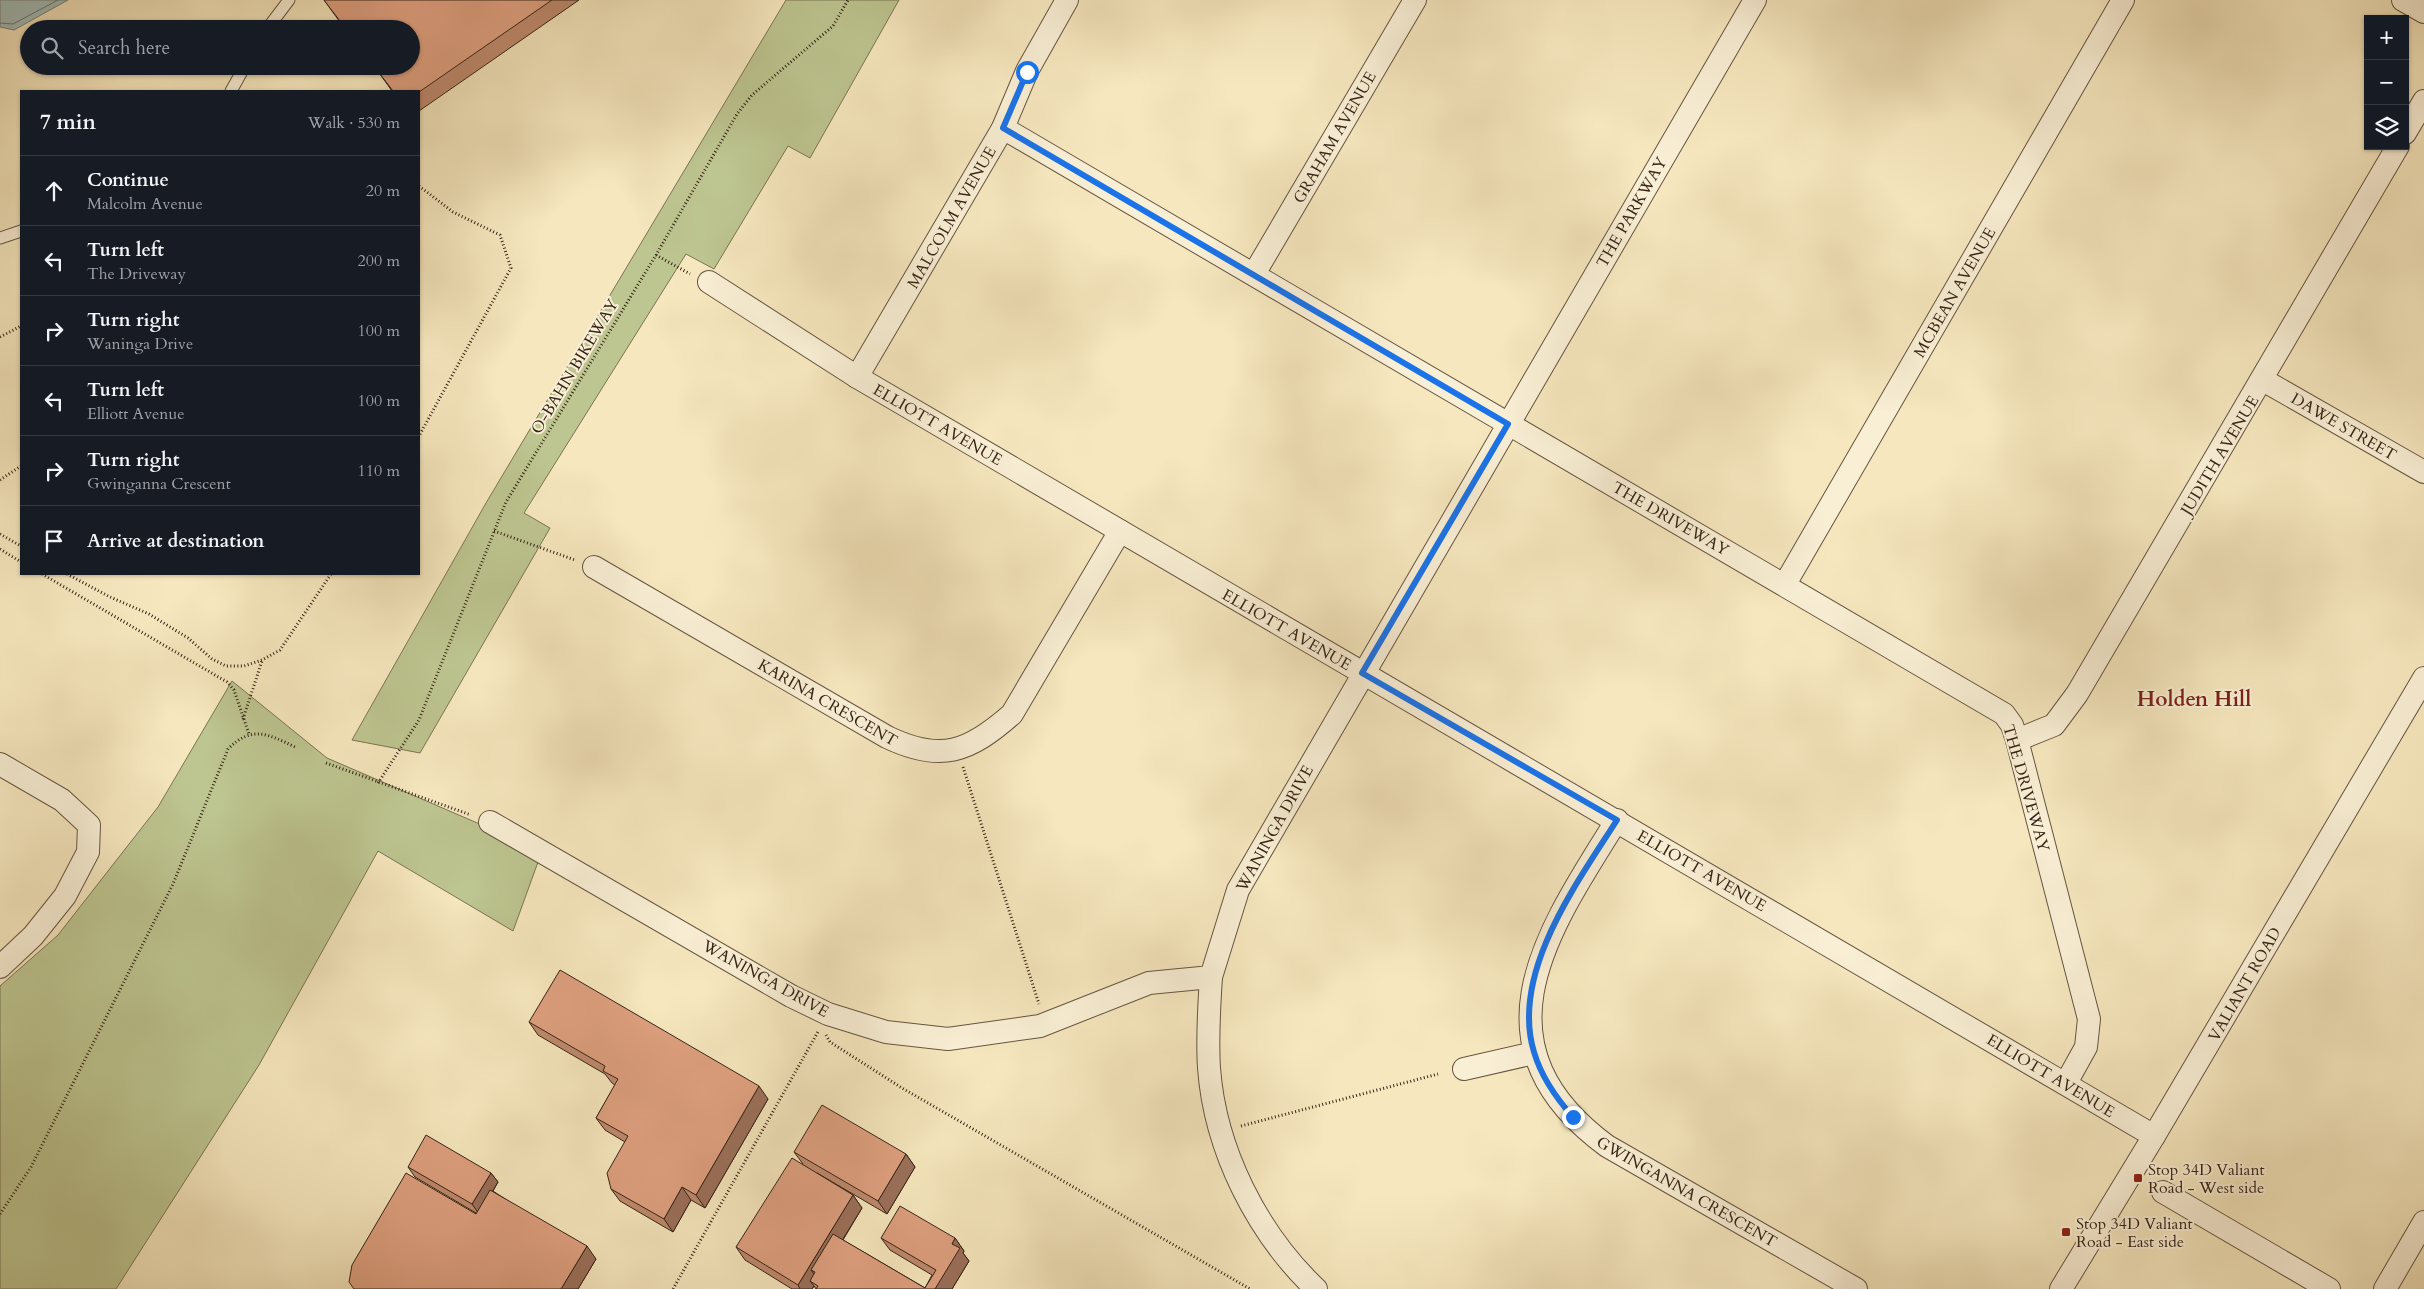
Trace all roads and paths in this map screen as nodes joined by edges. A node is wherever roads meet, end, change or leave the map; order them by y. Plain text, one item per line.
1 (289, 0) edge
2 (848, 0) edge
3 (1067, 0) edge
4 (1414, 0) edge
5 (1755, 0) edge
6 (2123, 0) edge
7 (2403, 0) edge
8 (2424, 12) edge
9 (275, 20) edge
10 (240, 75) edge
11 (233, 90) edge
12 (2424, 101) edge
13 (2409, 127) edge
14 (1003, 128) junction
15 (2396, 150) edge
16 (420, 187) edge
17 (20, 231) edge
18 (0, 238) edge
19 (656, 255) junction
20 (1254, 274) junction
21 (709, 282) joint
22 (20, 327) edge
23 (0, 337) edge
24 (857, 377) junction
25 (2263, 380) junction
26 (1508, 424) junction
27 (420, 434) edge
28 (20, 467) edge
29 (2424, 472) edge
30 (0, 480) edge
31 (494, 531) junction
32 (1120, 531) junction
33 (0, 534) edge
34 (20, 545) edge
35 (0, 549) edge
36 (20, 561) edge
37 (594, 567) joint
38 (44, 575) edge
39 (69, 575) edge
40 (329, 575) edge
41 (1785, 584) junction
42 (262, 660) junction
43 (1362, 673) junction
44 (2424, 678) edge
45 (243, 719) junction
46 (249, 734) junction
47 (2017, 740) junction
48 (295, 746) dead end
49 (957, 748) junction
50 (326, 763) dead end
51 (0, 764) edge
52 (378, 783) junction
53 (1617, 820) junction
54 (490, 822) joint
55 (0, 967) edge
56 (1211, 977) junction
57 (1045, 1024) junction
58 (1534, 1053) junction
59 (1464, 1069) dead end
60 (1438, 1074) dead end
61 (2066, 1083) junction
62 (1238, 1127) dead end
63 (2154, 1136) junction
64 (2163, 1192) dead end
65 (0, 1214) edge
66 (2424, 1222) edge
67 (673, 1289) edge
68 (1250, 1289) edge
69 (1316, 1289) edge
70 (1856, 1289) edge
71 (2061, 1289) edge
72 (2329, 1289) edge
73 (2385, 1289) edge

1 - 9 lane
2 - 19 path, O-BAHN BIKEWAY
3 - 14 street, MALCOLM AVENUE
4 - 20 street, GRAHAM AVENUE
5 - 26 street, THE PARKWAY
6 - 41 street, MCBEAN AVENUE
7 - 8 street
10 - 11 lane
12 - 13 street
14 - 20 street, THE DRIVEWAY
14 - 24 street, MALCOLM AVENUE
15 - 25 street, JUDITH AVENUE
16 - 27 path
17 - 18 lane
19 - 21 path
19 - 31 path, O-BAHN BIKEWAY
20 - 26 street, THE DRIVEWAY
21 - 24 street, ELLIOTT AVENUE
22 - 23 path
24 - 32 street, ELLIOTT AVENUE
25 - 29 street, DAWE STREET
25 - 47 street, JUDITH AVENUE
26 - 41 street, THE DRIVEWAY
26 - 43 street, WANINGA DRIVE
28 - 30 path
31 - 37 path
31 - 52 path, O-BAHN BIKEWAY
32 - 43 street, ELLIOTT AVENUE
32 - 49 street, KARINA CRESCENT
33 - 34 path
35 - 36 path
37 - 49 street, KARINA CRESCENT
38 - 45 path
39 - 42 path
40 - 42 path
41 - 47 street, THE DRIVEWAY
42 - 45 path
43 - 53 street, ELLIOTT AVENUE
43 - 56 street, WANINGA DRIVE
44 - 63 street, VALIANT ROAD
45 - 46 path
46 - 48 path
46 - 65 path
47 - 61 street, THE DRIVEWAY
49 - 57 path
50 - 52 path
51 - 55 street
52 - 54 path
53 - 58 street, GWINGANNA CRESCENT
53 - 61 street, ELLIOTT AVENUE
54 - 57 street, WANINGA DRIVE
56 - 57 street, WANINGA DRIVE
56 - 69 street
58 - 59 street
58 - 70 street, GWINGANNA CRESCENT
60 - 62 path
61 - 63 street, ELLIOTT AVENUE
63 - 71 street, VALIANT ROAD
64 - 72 street
66 - 73 street
67 - 68 path

